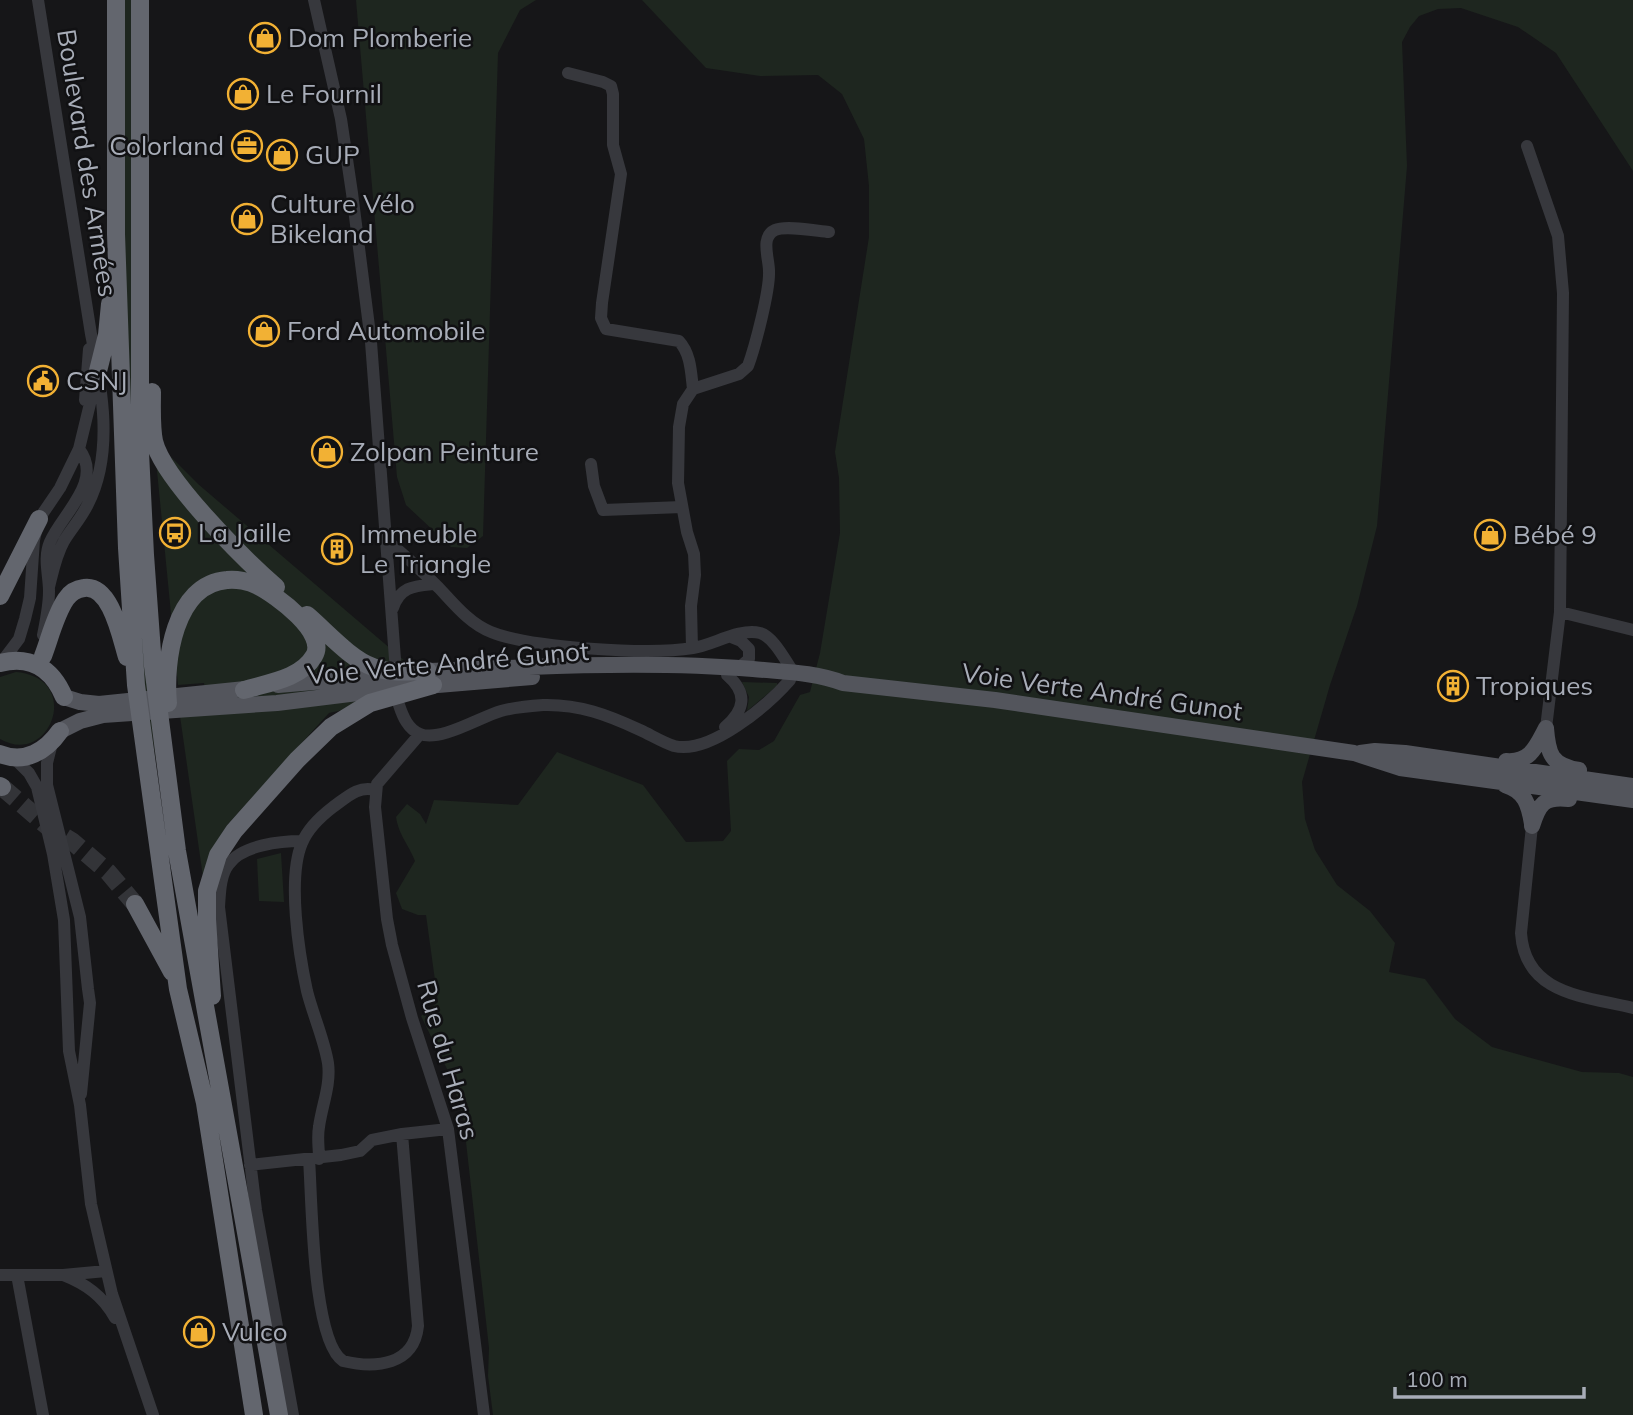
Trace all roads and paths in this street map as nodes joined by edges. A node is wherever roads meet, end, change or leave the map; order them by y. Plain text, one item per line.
1 (38, 0) edge
2 (116, 0) edge
3 (140, 0) edge
4 (314, 0) edge
5 (568, 73) dead end
6 (1527, 146) dead end
7 (829, 232) dead end
8 (116, 234) junction
9 (140, 236) junction
10 (90, 334) junction
11 (99, 371) junction
12 (693, 389) junction
13 (82, 435) junction
14 (79, 449) junction
15 (591, 464) dead end
16 (60, 488) junction
17 (682, 507) junction
18 (67, 514) junction
19 (39, 519) junction
20 (387, 541) junction
21 (435, 584) junction
22 (49, 587) junction
23 (0, 596) edge
24 (1560, 612) junction
25 (392, 615) junction
26 (1633, 630) edge
27 (732, 637) junction
28 (692, 648) junction
29 (395, 659) dead end
30 (43, 662) junction
31 (1, 663) edge
32 (733, 672) junction
33 (792, 676) junction
34 (431, 678) junction
35 (136, 685) junction
36 (244, 690) junction
37 (64, 696) joint
38 (203, 702) junction
39 (399, 705) dead end
40 (102, 709) junction
41 (1546, 728) junction
42 (420, 734) junction
43 (56, 737) junction
44 (713, 737) junction
45 (4, 755) edge
46 (1471, 769) junction
47 (1633, 778) edge
48 (1633, 786) edge
49 (375, 790) junction
50 (1633, 800) edge
51 (1633, 807) edge
52 (1532, 826) junction
53 (302, 841) junction
54 (135, 904) tunnel mouth
55 (177, 981) junction
56 (88, 989) junction
57 (67, 996) junction
58 (212, 996) junction
59 (90, 1003) junction
60 (1633, 1008) edge
61 (80, 1105) junction
62 (448, 1129) junction
63 (402, 1134) junction
64 (314, 1159) junction
65 (250, 1165) junction
66 (247, 1230) junction
67 (106, 1271) junction
68 (0, 1275) edge
69 (18, 1275) junction
70 (63, 1275) junction
71 (133, 1354) junction
72 (41, 1414) edge
73 (153, 1415) edge
74 (254, 1415) edge
75 (279, 1415) edge
76 (293, 1415) edge
77 (484, 1415) edge

1 - 10 street, Boulevard des Armées
2 - 8 highway
3 - 9 highway
4 - 20 street
5 - 12 street
6 - 24 street
7 - 12 street
8 - 11 highway
8 - 35 highway
9 - 34 highway
9 - 66 highway
10 - 11 street, Boulevard des Armées
10 - 13 street, Boulevard des Armées
11 - 13 street
11 - 22 street, Boulevard des Armées
12 - 17 street
13 - 14 street
14 - 16 street
14 - 18 street
15 - 17 street
16 - 18 street
16 - 19 street
17 - 28 street
18 - 22 street
19 - 23 highway
19 - 31 street
20 - 21 street
20 - 25 street
21 - 25 street
21 - 28 street
22 - 30 street
24 - 26 street
24 - 41 street
25 - 29 street
27 - 28 street
27 - 32 street
27 - 33 street
30 - 31 highway
30 - 35 highway
30 - 37 highway
32 - 33 main road, Voie Verte André Gunot
32 - 34 main road, Voie Verte André Gunot
32 - 44 street
33 - 44 street
33 - 46 main road, Voie Verte André Gunot
34 - 36 main road, Voie Verte André Gunot
34 - 38 main road, Voie Verte André Gunot
34 - 58 highway
35 - 55 highway
36 - 38 main road, Voie Verte André Gunot
36 - 58 highway
37 - 40 main road, Voie Verte André Gunot
38 - 40 main road, Voie Verte André Gunot
39 - 42 street
40 - 43 main road, Voie Verte André Gunot
41 - 46 main road
41 - 47 main road
42 - 44 street
42 - 49 street
43 - 45 highway
43 - 56 street
45 - 57 street
46 - 48 main road, Voie Verte André Gunot
46 - 50 main road, Voie Verte André Gunot
46 - 52 main road
49 - 53 street
49 - 62 street, Rue du Haras
51 - 52 main road
52 - 60 street
53 - 64 street
53 - 65 street
54 - 55 highway
55 - 74 highway
56 - 57 street
56 - 59 street
57 - 59 street
57 - 61 street
58 - 66 highway
59 - 61 street
61 - 67 street
62 - 63 street
62 - 77 street, Rue du Haras
63 - 64 street
63 - 64 street
64 - 65 street
65 - 76 street
66 - 75 highway
67 - 70 street
67 - 71 street
68 - 69 street
69 - 70 street
69 - 72 street
70 - 71 street
71 - 73 street

